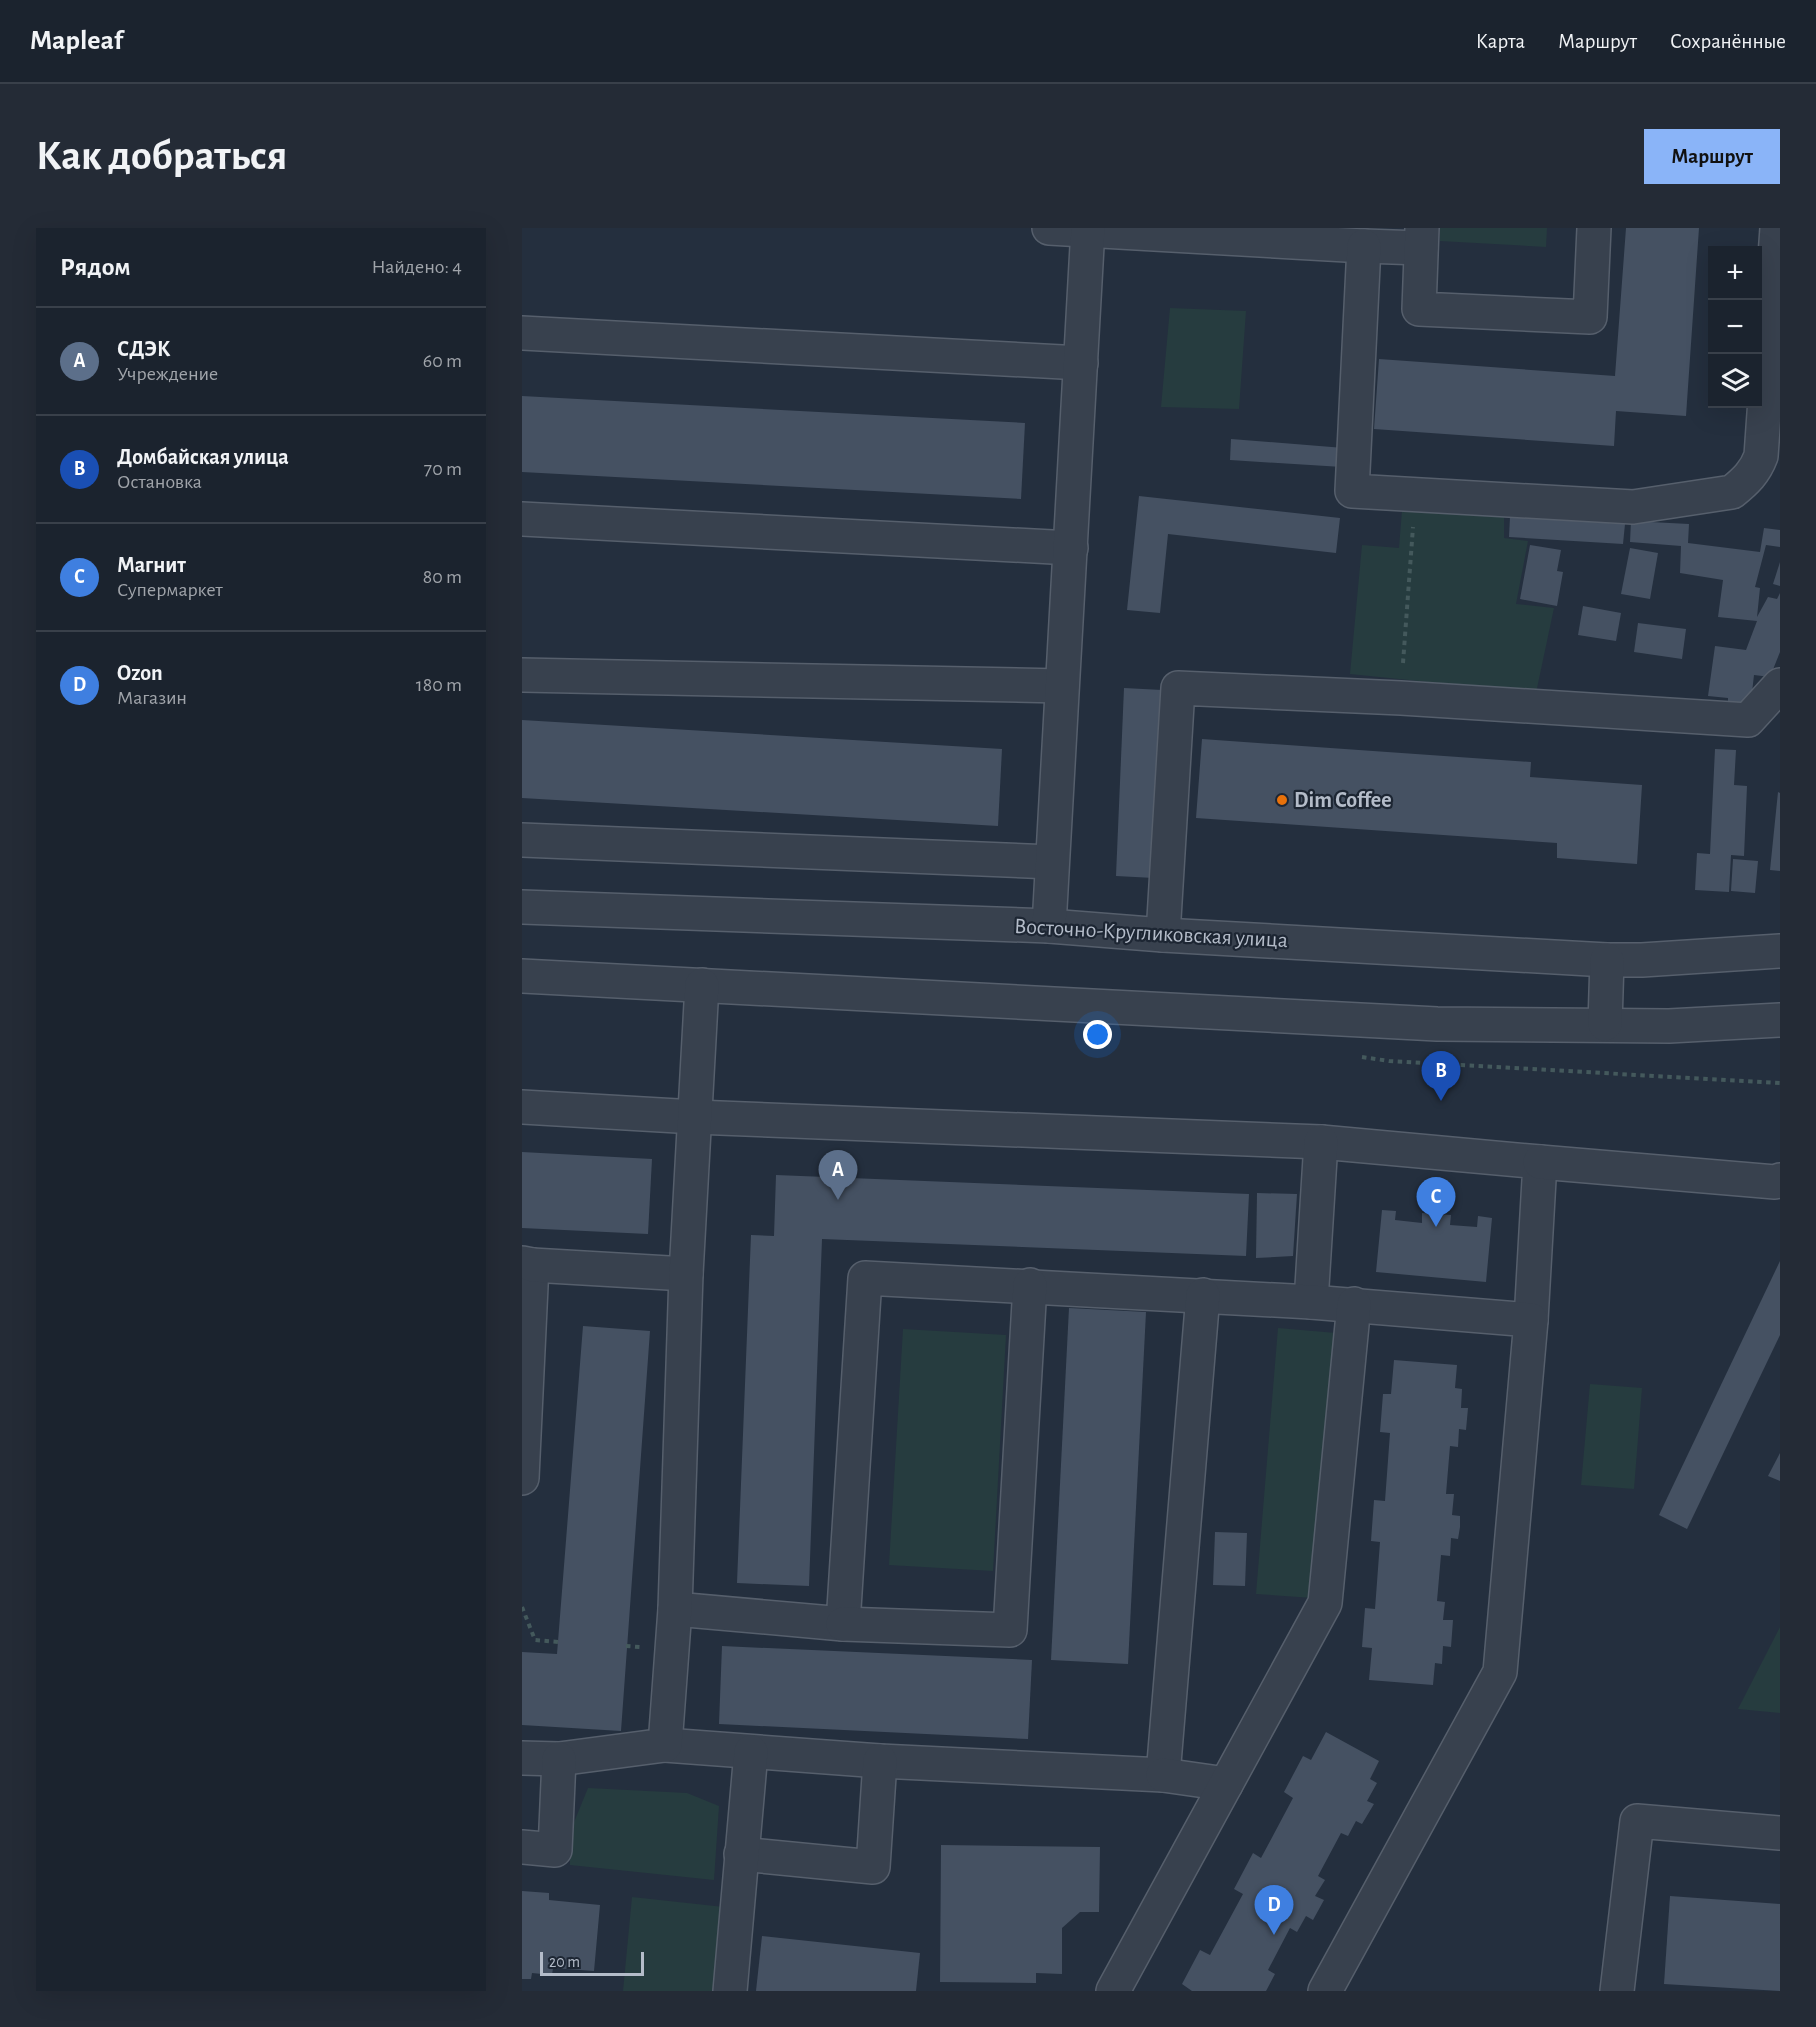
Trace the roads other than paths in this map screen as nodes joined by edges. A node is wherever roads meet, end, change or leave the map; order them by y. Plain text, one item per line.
1 (1049, 228) edge
2 (1594, 228) edge
3 (1778, 228) edge
4 (1088, 229) edge
5 (1422, 238) edge
6 (1364, 246) junction
7 (522, 333) edge
8 (1081, 363) junction
9 (522, 519) edge
10 (1071, 548) junction
11 (522, 675) edge
12 (1780, 685) edge
13 (1062, 686) junction
14 (522, 840) edge
15 (1052, 862) junction
16 (522, 907) edge
17 (1049, 926) junction
18 (1163, 935) junction
19 (1780, 951) edge
20 (1607, 960) junction
21 (522, 976) edge
22 (702, 986) junction
23 (1780, 1020) edge
24 (1605, 1024) junction
25 (522, 1107) edge
26 (695, 1117) junction
27 (1321, 1142) junction
28 (1540, 1162) junction
29 (1780, 1180) edge
30 (527, 1264) edge
31 (686, 1274) junction
32 (1030, 1286) junction
33 (1203, 1295) junction
34 (1311, 1302) junction
35 (1354, 1304) junction
36 (1531, 1320) junction
37 (522, 1478) edge
38 (675, 1609) junction
39 (843, 1624) junction
40 (664, 1745) junction
41 (751, 1752) junction
42 (522, 1758) edge
43 (560, 1759) junction
44 (880, 1761) junction
45 (1163, 1775) junction
46 (1226, 1784) junction
47 (1780, 1833) edge
48 (522, 1847) edge
49 (741, 1854) junction
50 (730, 1991) edge
51 (1113, 1991) edge
52 (1325, 1991) edge
53 (1617, 1991) edge

1 - 4 street
2 - 5 street
3 - 6 street
4 - 6 street
4 - 8 street
5 - 6 street
7 - 8 street
8 - 10 street
9 - 10 street
10 - 13 street
11 - 13 street
12 - 18 street
13 - 15 street
14 - 15 street
15 - 17 street
16 - 17 street, Восточно-Кругликовская улица
17 - 18 street, Восточно-Кругликовская улица
18 - 20 street, Восточно-Кругликовская улица
19 - 20 street, Восточно-Кругликовская улица
20 - 24 street
21 - 22 street
22 - 24 street
22 - 26 street
23 - 24 street
25 - 26 street
26 - 27 street
26 - 31 street
27 - 28 street
27 - 34 street
28 - 29 street
28 - 36 street
30 - 31 street
30 - 37 street
31 - 38 street
32 - 33 street
32 - 39 street
32 - 39 street
33 - 34 street
33 - 45 street
34 - 35 street
35 - 36 street
35 - 46 street
36 - 52 street
38 - 39 street
38 - 40 street
40 - 41 street
40 - 43 street
41 - 44 street
41 - 49 street
42 - 43 street
43 - 48 street
44 - 45 street
44 - 49 street
45 - 46 street
46 - 51 street
47 - 53 street
49 - 50 street

